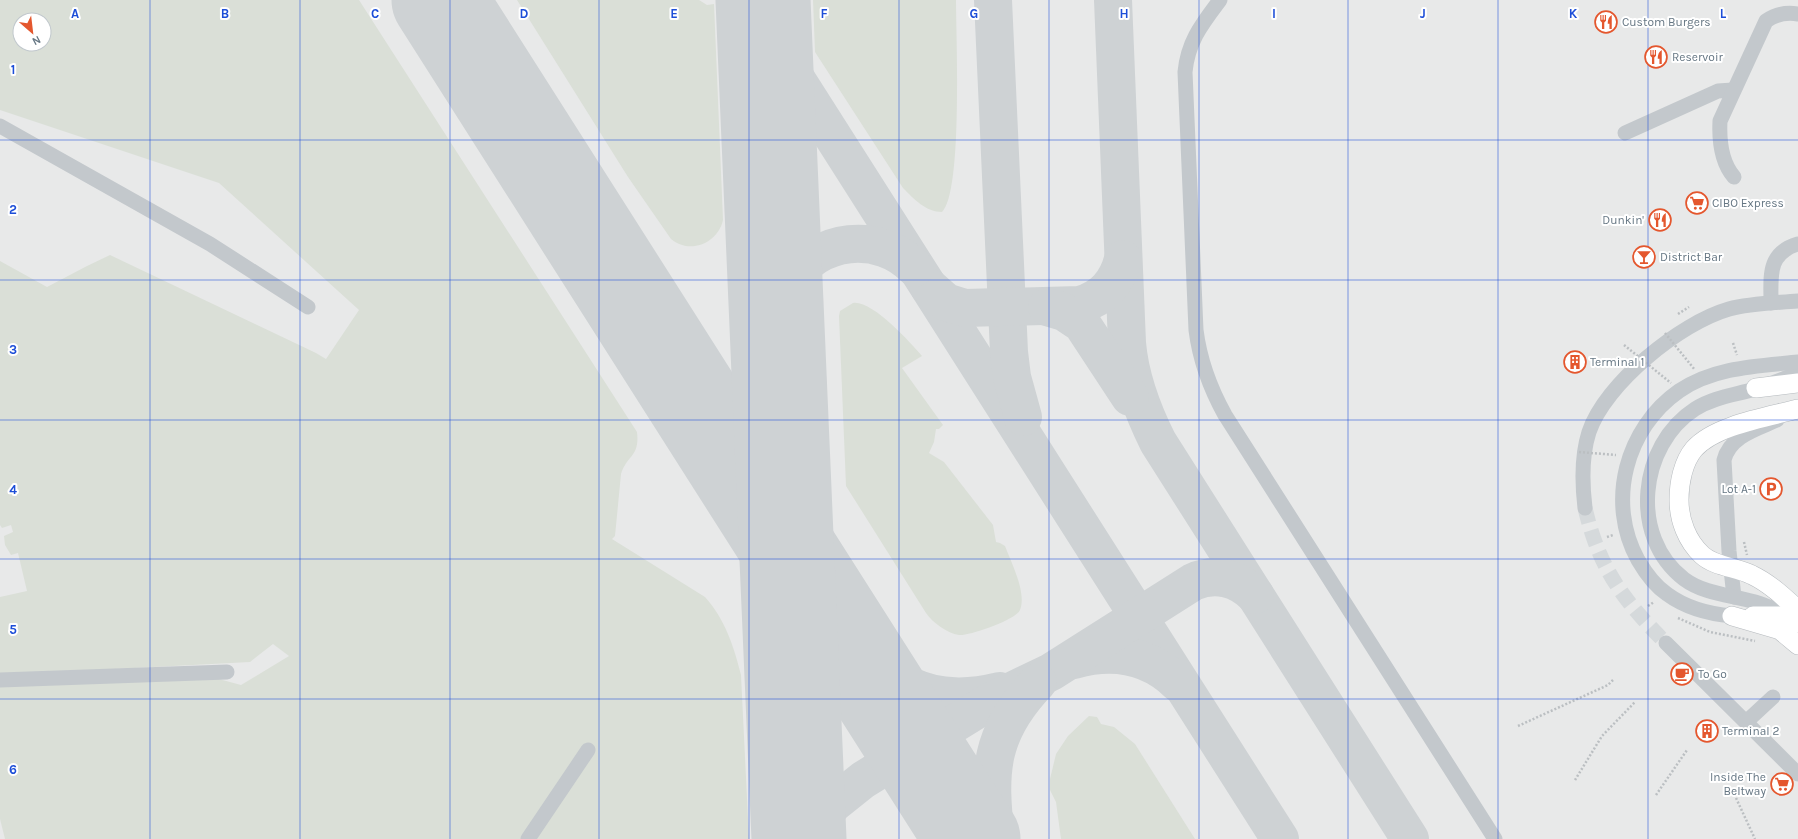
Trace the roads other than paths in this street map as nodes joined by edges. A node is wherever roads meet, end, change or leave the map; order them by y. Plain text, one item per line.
1 (1220, 0) edge
2 (1798, 14) edge
3 (1733, 90) junction
4 (0, 126) edge
5 (1625, 133) dead end
6 (1734, 177) dead end
7 (1798, 244) edge
8 (1798, 301) edge
9 (1772, 303) junction
10 (308, 307) dead end
11 (1798, 362) edge
12 (1798, 374) edge
13 (1798, 383) edge
14 (1756, 388) junction
15 (1798, 409) edge
16 (1585, 508) tunnel mouth
17 (1731, 567) junction
18 (1733, 607) junction
19 (1794, 616) edge
20 (1666, 643) tunnel mouth
21 (1798, 645) edge
22 (227, 672) dead end
23 (0, 680) edge
24 (1773, 698) dead end
25 (1746, 722) junction
26 (588, 750) dead end
27 (1798, 774) edge
28 (528, 839) edge
29 (1495, 839) edge

1 - 29 street
2 - 3 street
3 - 5 street
3 - 6 street
4 - 10 street
7 - 9 street
8 - 9 street
9 - 16 street
11 - 18 street
12 - 14 street
13 - 14 main road
14 - 18 street
15 - 17 street
15 - 17 main road
17 - 18 street
17 - 19 main road
18 - 19 main road
18 - 21 main road
20 - 25 street
22 - 23 street
24 - 25 street
25 - 27 street
26 - 28 street

